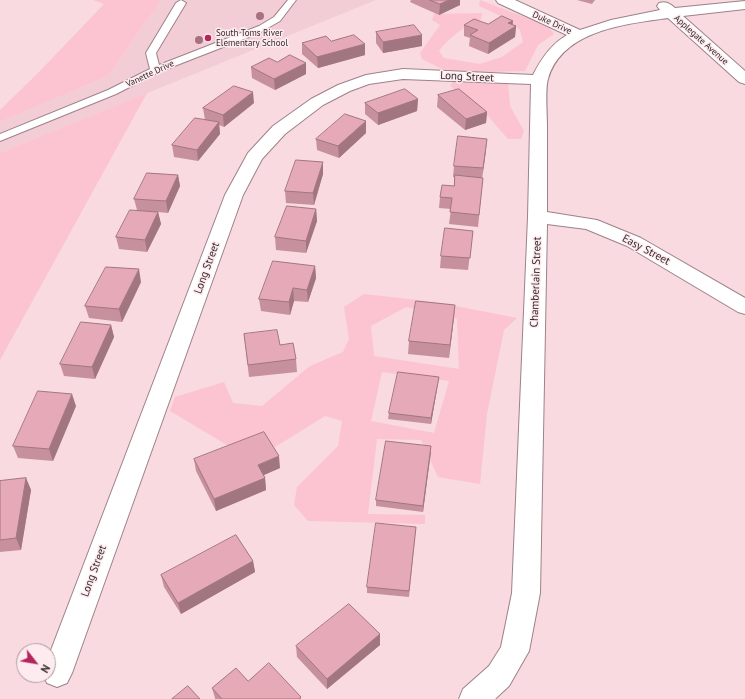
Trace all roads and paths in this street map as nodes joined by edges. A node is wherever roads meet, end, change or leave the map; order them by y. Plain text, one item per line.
1 (292, 0) edge
2 (503, 0) edge
3 (181, 3) dead end
4 (745, 5) edge
5 (665, 7) edge
6 (580, 35) junction
7 (155, 70) junction
8 (745, 79) edge
9 (539, 80) junction
10 (0, 138) edge
11 (538, 217) junction
12 (745, 307) edge
13 (57, 673) dead end
14 (474, 699) edge

1 - 7 lane, Vanette Drive
2 - 6 street, Duke Drive
3 - 7 lane
4 - 5 street, Chamberlain Street
5 - 6 street, Chamberlain Street
5 - 8 street, Applegate Avenue
6 - 9 street, Chamberlain Street
7 - 10 lane, Vanette Drive
9 - 11 street, Chamberlain Street
9 - 13 street, Long Street
11 - 12 street, Easy Street
11 - 14 street, Chamberlain Street

